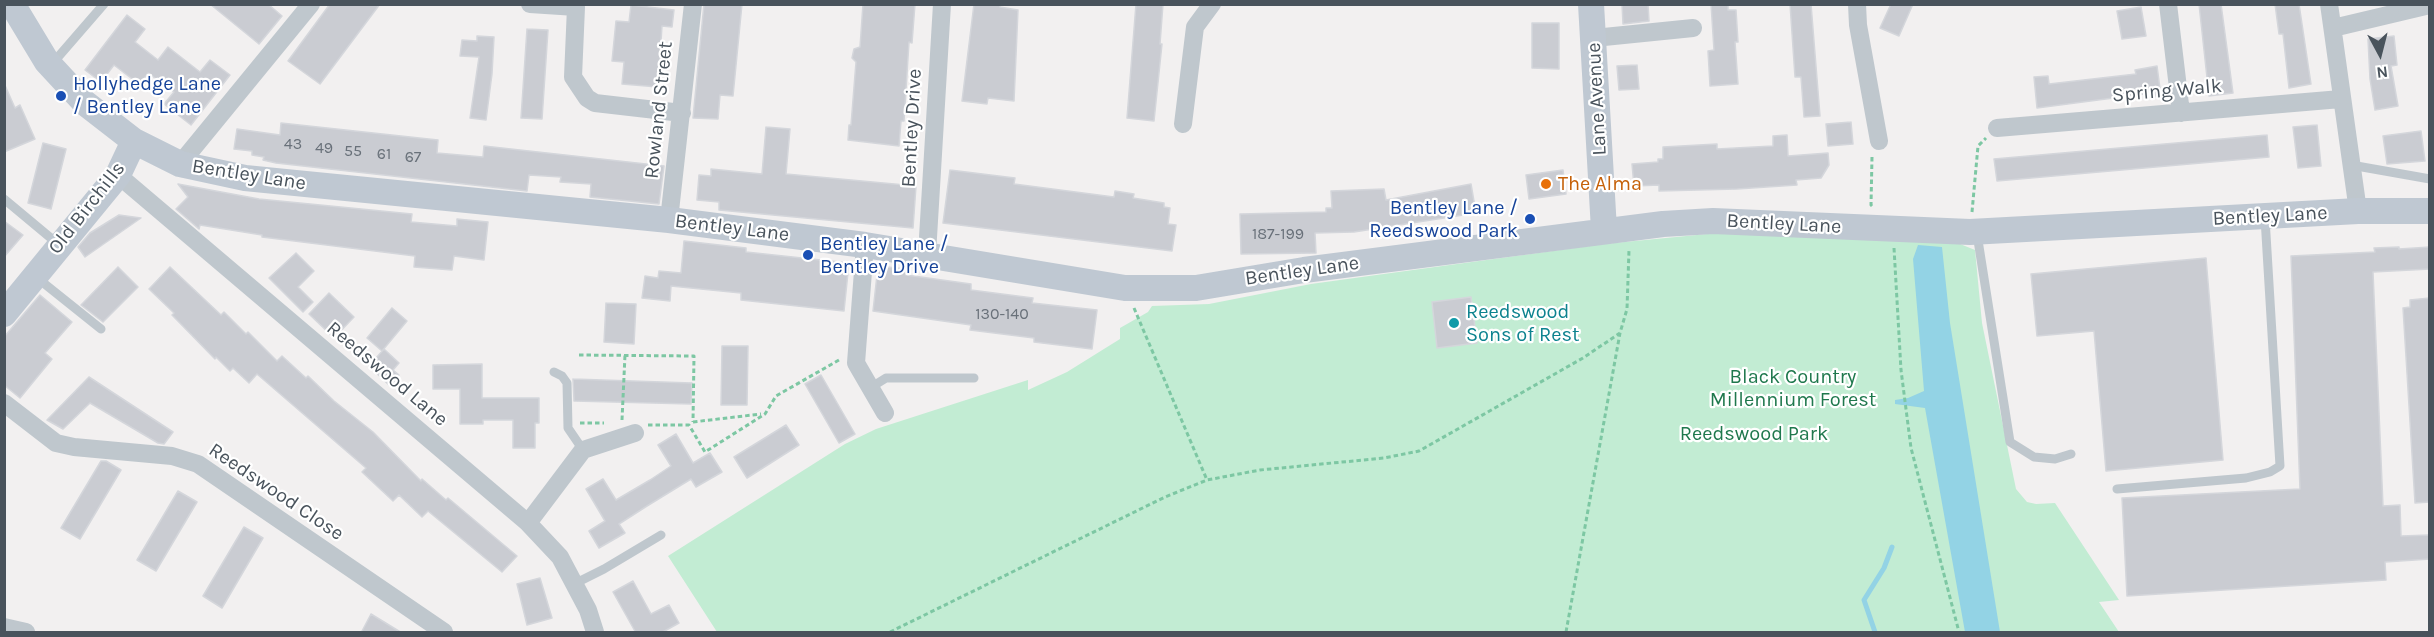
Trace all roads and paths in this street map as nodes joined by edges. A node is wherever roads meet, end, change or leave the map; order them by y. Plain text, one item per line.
1 (12, 4) edge
2 (104, 4) edge
3 (530, 4) edge
4 (693, 4) edge
5 (942, 4) edge
6 (1212, 4) edge
7 (1591, 4) edge
8 (1857, 4) edge
9 (2168, 4) edge
10 (2329, 4) edge
11 (308, 5) edge
12 (2430, 5) edge
13 (1693, 28) dead end
14 (2333, 28) junction
15 (1594, 38) junction
16 (50, 65) junction
17 (2341, 99) junction
18 (682, 113) junction
19 (2181, 113) junction
20 (1183, 124) dead end
21 (1996, 128) joint
22 (134, 141) junction
23 (1879, 141) joint
24 (180, 164) junction
25 (2351, 165) junction
26 (117, 175) junction
27 (2430, 179) edge
28 (4, 199) edge
29 (2358, 211) junction
30 (2430, 211) edge
31 (2265, 216) junction
32 (669, 220) junction
33 (1631, 227) junction
34 (1878, 228) junction
35 (1604, 230) junction
36 (1971, 232) junction
37 (1902, 240) junction
38 (59, 244) junction
39 (865, 245) junction
40 (927, 254) junction
41 (34, 276) junction
42 (1125, 288) junction
43 (4, 314) edge
44 (101, 329) dead end
45 (1620, 333) junction
46 (579, 355) dead end
47 (857, 355) junction
48 (625, 356) junction
49 (554, 372) dead end
50 (975, 378) dead end
51 (870, 388) junction
52 (4, 403) edge
53 (885, 413) dead end
54 (765, 414) junction
55 (567, 423) junction
56 (611, 423) dead end
57 (691, 423) junction
58 (635, 429) junction
59 (583, 450) junction
60 (2071, 454) dead end
61 (1207, 480) junction
62 (2117, 489) dead end
63 (528, 523) junction
64 (661, 535) dead end
65 (574, 584) junction
66 (4, 627) edge
67 (26, 633) edge
68 (444, 633) edge
69 (595, 633) edge
70 (890, 633) edge
71 (1566, 633) edge
72 (1959, 633) edge

1 - 16 street
2 - 16 lane
3 - 18 street
4 - 18 street, Rowland Street
5 - 40 street, Bentley Drive
6 - 20 street
7 - 15 street, Lane Avenue
8 - 23 street
9 - 19 street
10 - 14 street
11 - 24 street
12 - 14 street
13 - 15 street
14 - 17 street
15 - 35 street, Lane Avenue
16 - 22 street
17 - 19 street, Spring Walk
17 - 25 street
18 - 32 street, Rowland Street
19 - 21 street, Spring Walk
21 - 36 path
22 - 24 street, Old Birchills
22 - 26 street, Old Birchills
23 - 34 path
24 - 32 street, Bentley Lane
25 - 27 lane
25 - 29 street
26 - 38 street, Old Birchills
26 - 63 street, Reedswood Lane
28 - 38 lane
29 - 30 street, Bentley Lane
29 - 31 street, Bentley Lane
31 - 36 street, Bentley Lane
31 - 62 lane
32 - 39 street, Bentley Lane
33 - 34 street, Bentley Lane
33 - 35 street, Bentley Lane
33 - 45 path
34 - 37 street, Bentley Lane
35 - 42 street, Bentley Lane
36 - 37 street, Bentley Lane
36 - 60 lane
37 - 72 path
38 - 41 street, Old Birchills
39 - 40 street, Bentley Lane
39 - 47 street
40 - 42 street, Bentley Lane
41 - 43 street, Old Birchills
41 - 44 lane
42 - 61 path
45 - 61 path
45 - 71 path
46 - 48 path
47 - 51 street
47 - 54 path
48 - 57 path
48 - 58 path
49 - 55 lane
50 - 51 lane
51 - 53 street
52 - 68 street, Reedswood Close
54 - 57 path
54 - 57 path
55 - 56 path
55 - 59 lane
57 - 58 path
58 - 59 street
59 - 63 street
61 - 70 path
63 - 65 street, Reedswood Lane
64 - 65 lane
65 - 69 street, Reedswood Lane
66 - 67 street

